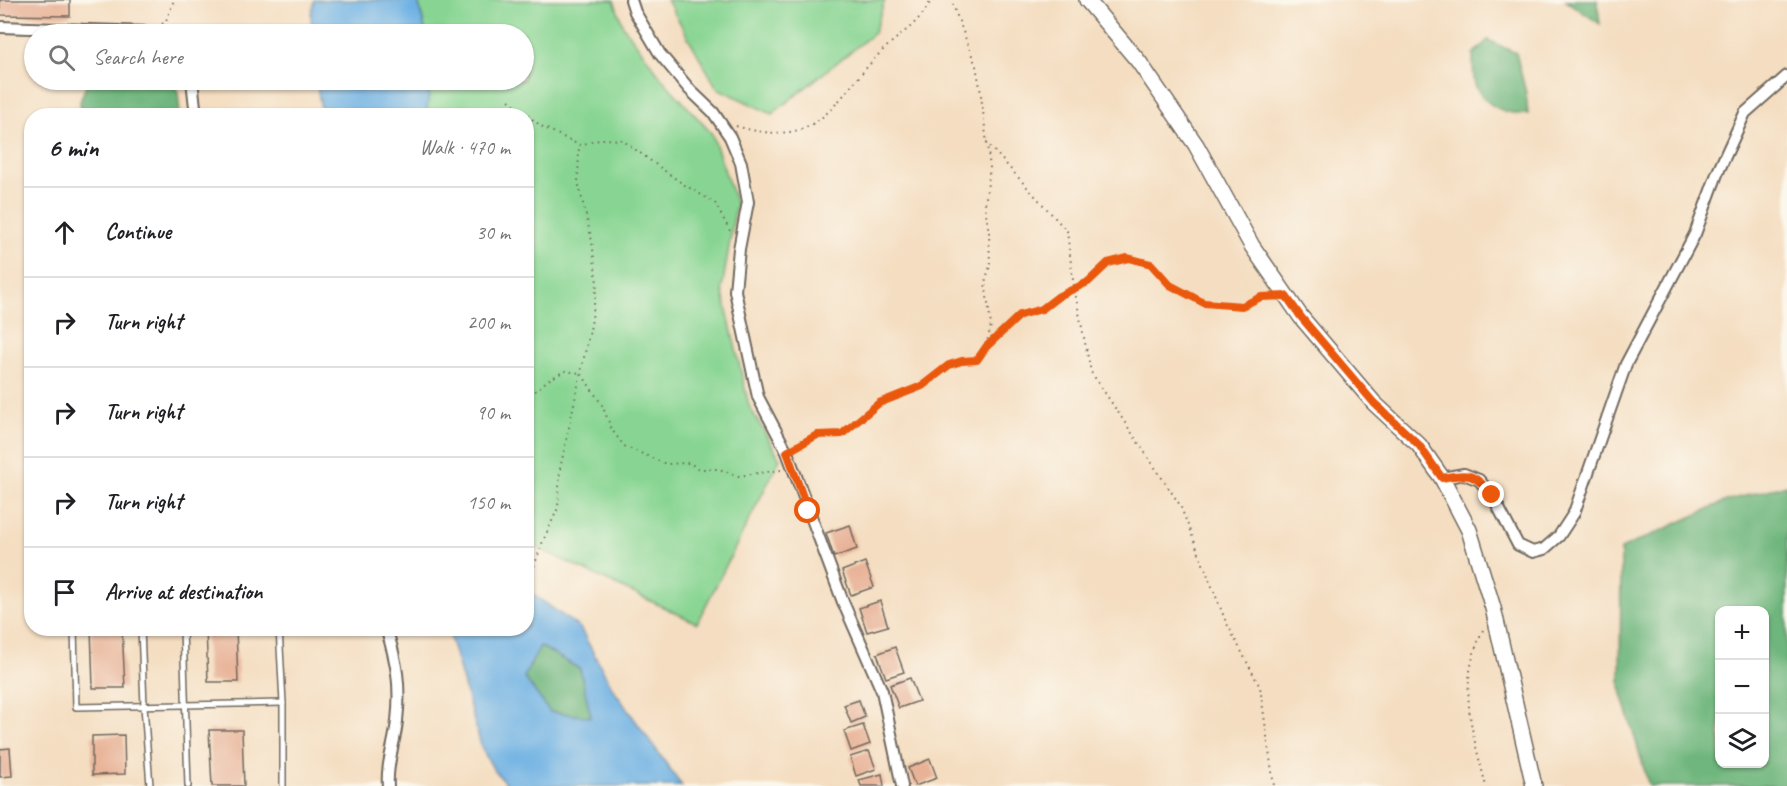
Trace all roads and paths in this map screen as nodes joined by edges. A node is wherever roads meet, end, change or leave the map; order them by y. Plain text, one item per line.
1 (174, 0) edge
2 (631, 0) edge
3 (931, 0) edge
4 (951, 0) edge
5 (1087, 0) edge
6 (162, 24) edge
7 (0, 27) edge
8 (24, 28) edge
9 (1787, 76) edge
10 (193, 90) edge
11 (509, 100) dead end
12 (195, 108) edge
13 (519, 108) edge
14 (534, 120) edge
15 (719, 121) junction
16 (986, 142) junction
17 (579, 144) junction
18 (739, 249) junction
19 (1074, 288) junction
20 (1286, 296) junction
21 (986, 347) junction
22 (581, 373) junction
23 (534, 392) edge
24 (787, 452) junction
25 (793, 469) junction
26 (1442, 478) junction
27 (534, 566) edge
28 (1493, 608) junction
29 (74, 636) edge
30 (141, 636) edge
31 (183, 636) edge
32 (279, 636) edge
33 (388, 636) edge
34 (283, 704) junction
35 (186, 705) junction
36 (144, 706) junction
37 (150, 786) edge
38 (188, 786) edge
39 (283, 786) edge
40 (388, 786) edge
41 (902, 786) edge
42 (1274, 786) edge
43 (1486, 786) edge
44 (1534, 786) edge

1 - 6 path
2 - 15 street
3 - 15 path
4 - 16 path
5 - 20 main road
7 - 8 street
9 - 26 street
10 - 12 street
11 - 13 path
14 - 17 path
15 - 18 street
16 - 19 path
16 - 21 path
17 - 18 path
17 - 22 path
18 - 24 street
19 - 20 path
19 - 21 path
19 - 42 path
20 - 26 main road
21 - 24 path
22 - 23 path
22 - 25 path
22 - 27 path
24 - 25 street
25 - 41 street
26 - 28 main road
28 - 43 path
28 - 44 main road
29 - 36 lane
30 - 36 lane
31 - 35 lane
32 - 34 lane
33 - 40 street
34 - 35 lane
34 - 39 lane
35 - 36 lane
35 - 38 lane
36 - 37 lane

